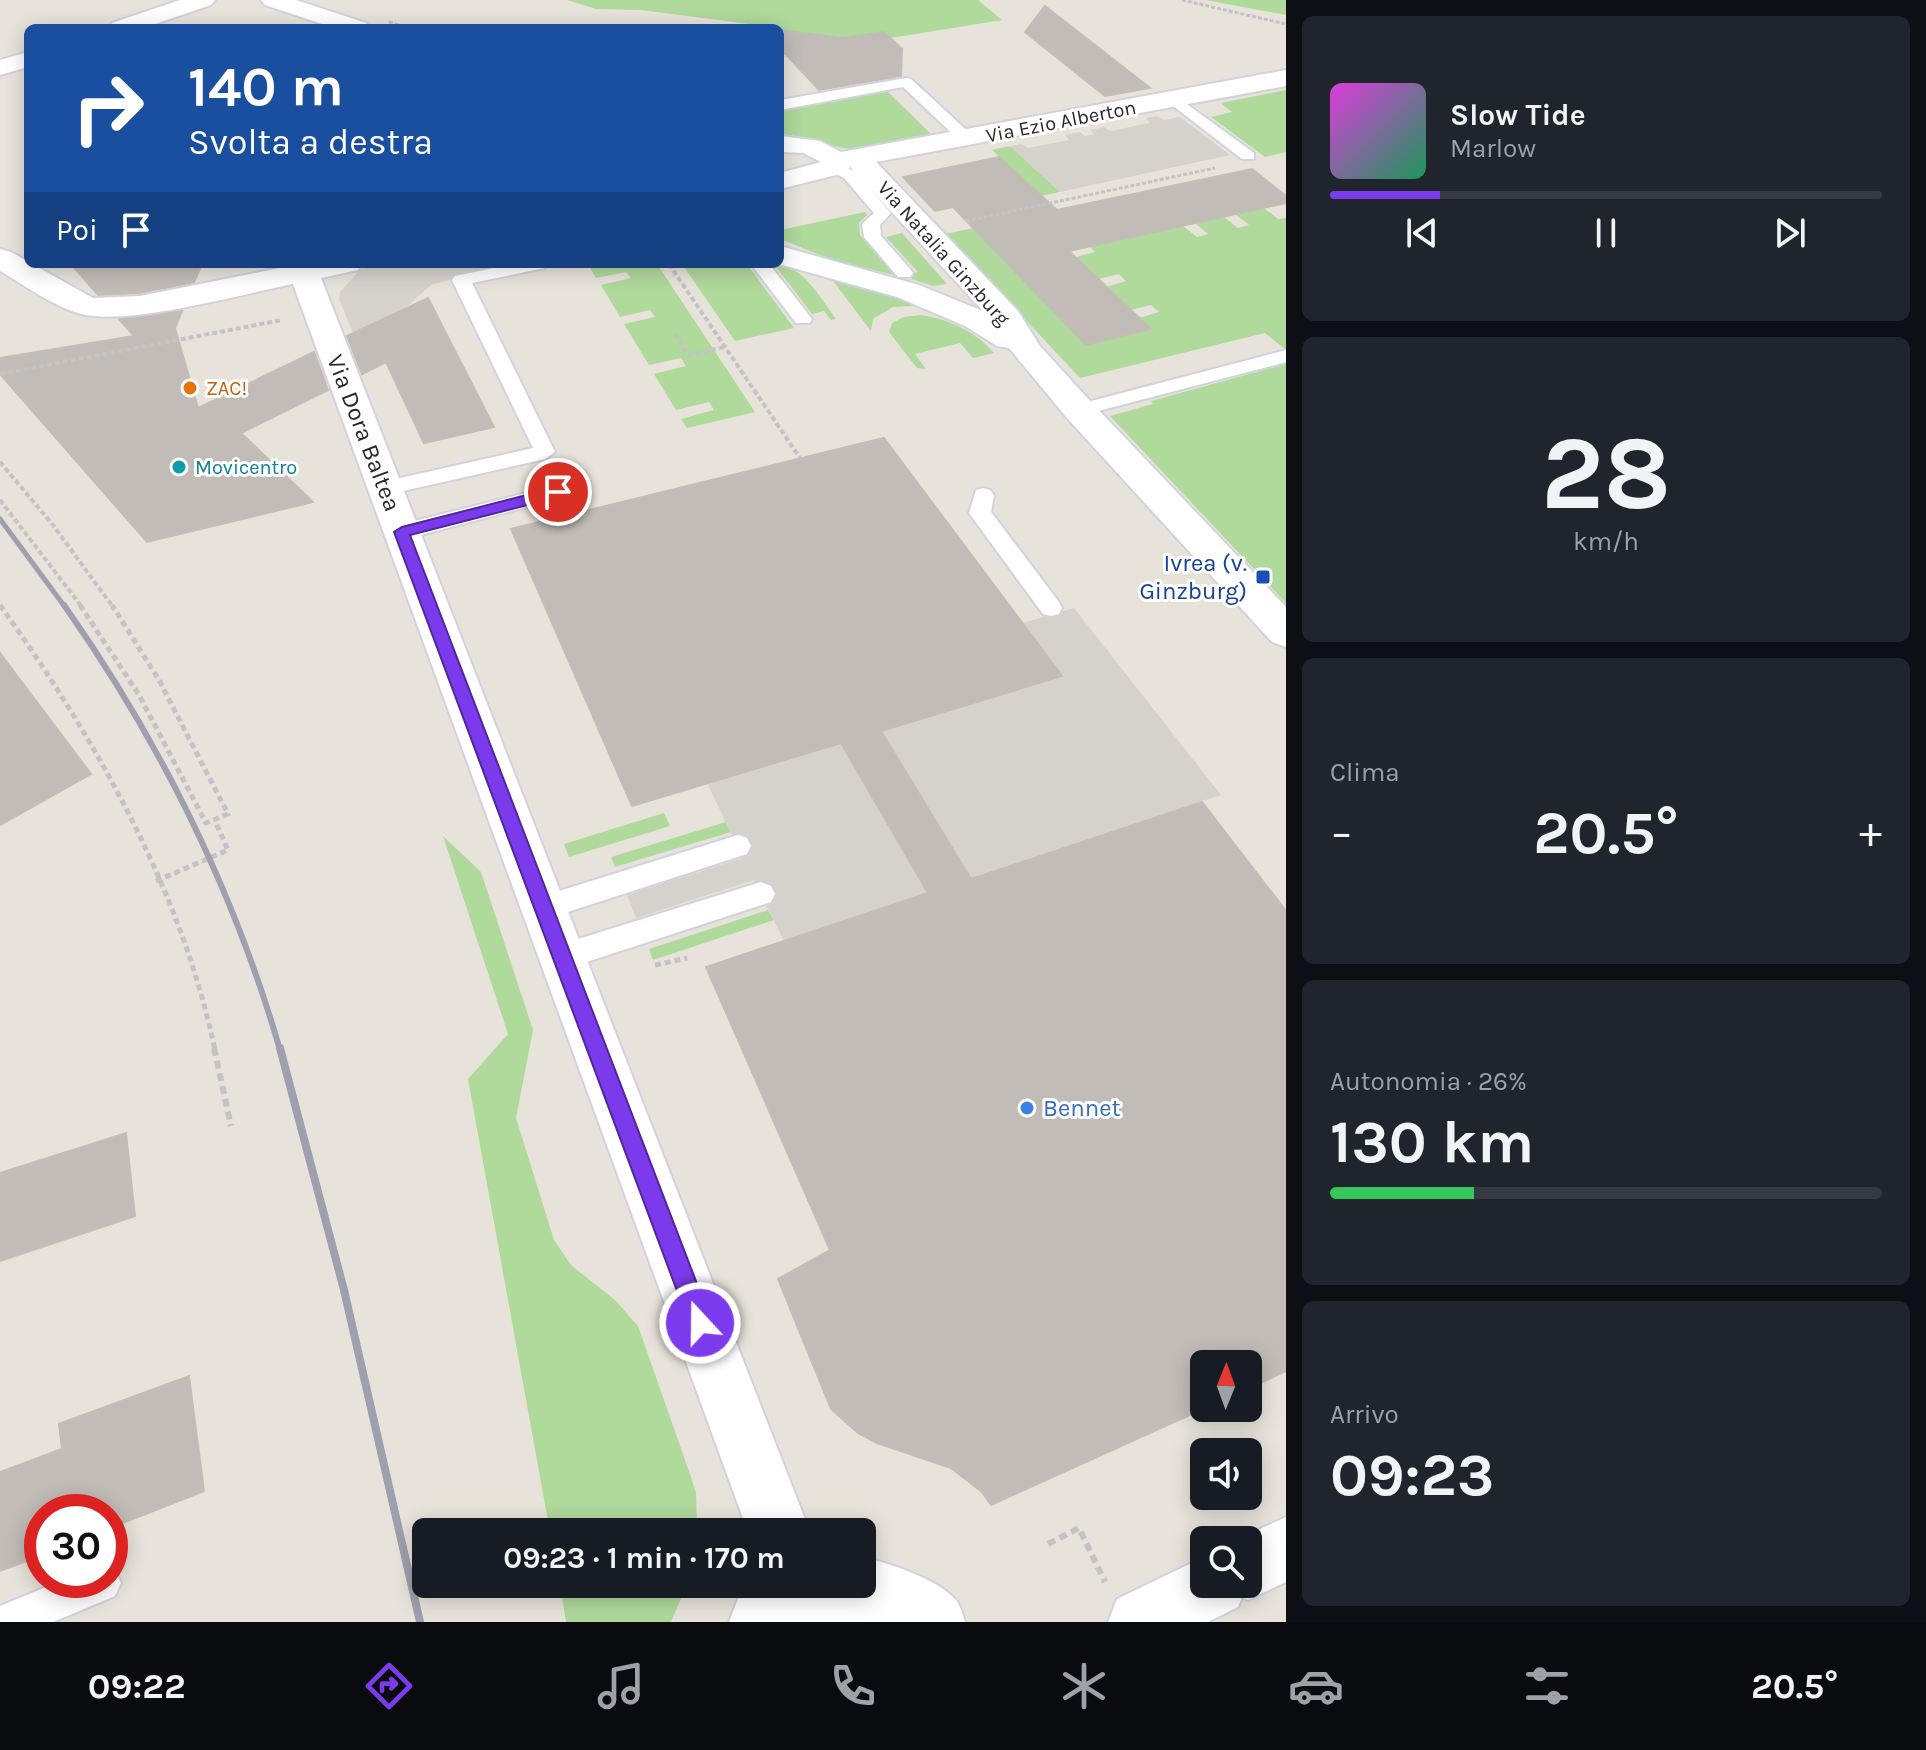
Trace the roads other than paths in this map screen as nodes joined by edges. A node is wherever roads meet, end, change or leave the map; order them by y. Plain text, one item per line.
1 (203, 0) edge
2 (273, 0) edge
3 (132, 24) edge
4 (346, 24) edge
5 (24, 60) edge
6 (0, 68) edge
7 (1286, 78) edge
8 (1173, 99) junction
9 (784, 104) edge
10 (967, 139) junction
11 (784, 144) edge
12 (1248, 156) dead end
13 (842, 162) junction
14 (784, 180) edge
15 (784, 256) edge
16 (0, 258) edge
17 (326, 268) edge
18 (519, 268) edge
19 (763, 268) edge
20 (304, 272) junction
21 (904, 273) dead end
22 (803, 319) dead end
23 (1027, 351) junction
24 (1286, 356) edge
25 (1079, 410) junction
26 (558, 492) dead end
27 (983, 495) dead end
28 (394, 511) junction
29 (1051, 608) dead end
30 (1286, 632) edge
31 (738, 846) dead end
32 (761, 894) dead end
33 (543, 908) junction
34 (562, 957) junction
35 (774, 1518) edge
36 (1286, 1548) edge
37 (1262, 1561) edge
38 (1190, 1591) edge
39 (65, 1598) edge
40 (787, 1600) edge
41 (1126, 1608) edge
42 (7, 1622) edge
43 (933, 1622) edge

1 - 3 street
2 - 4 street
5 - 6 street
7 - 8 street, Via Ezio Alberton
8 - 10 street, Via Ezio Alberton
8 - 12 lane
9 - 10 lane
10 - 13 street, Via Ezio Alberton
11 - 13 street
13 - 14 street, Via Ezio Alberton
13 - 21 lane
13 - 23 street, Via Natalia Ginzburg
15 - 23 street, Via Natalia Ginzburg
16 - 20 street
17 - 20 street
18 - 28 lane
19 - 22 lane
20 - 28 street, Via Dora Baltea
23 - 25 street, Via Natalia Ginzburg
24 - 25 lane
25 - 30 street, Via Natalia Ginzburg
26 - 28 lane
27 - 29 lane
28 - 33 street, Via Dora Baltea
31 - 33 lane
32 - 34 lane
33 - 34 street, Via Dora Baltea
34 - 35 street, Via Dora Baltea
36 - 37 street
38 - 41 street
39 - 42 lane
40 - 43 street

